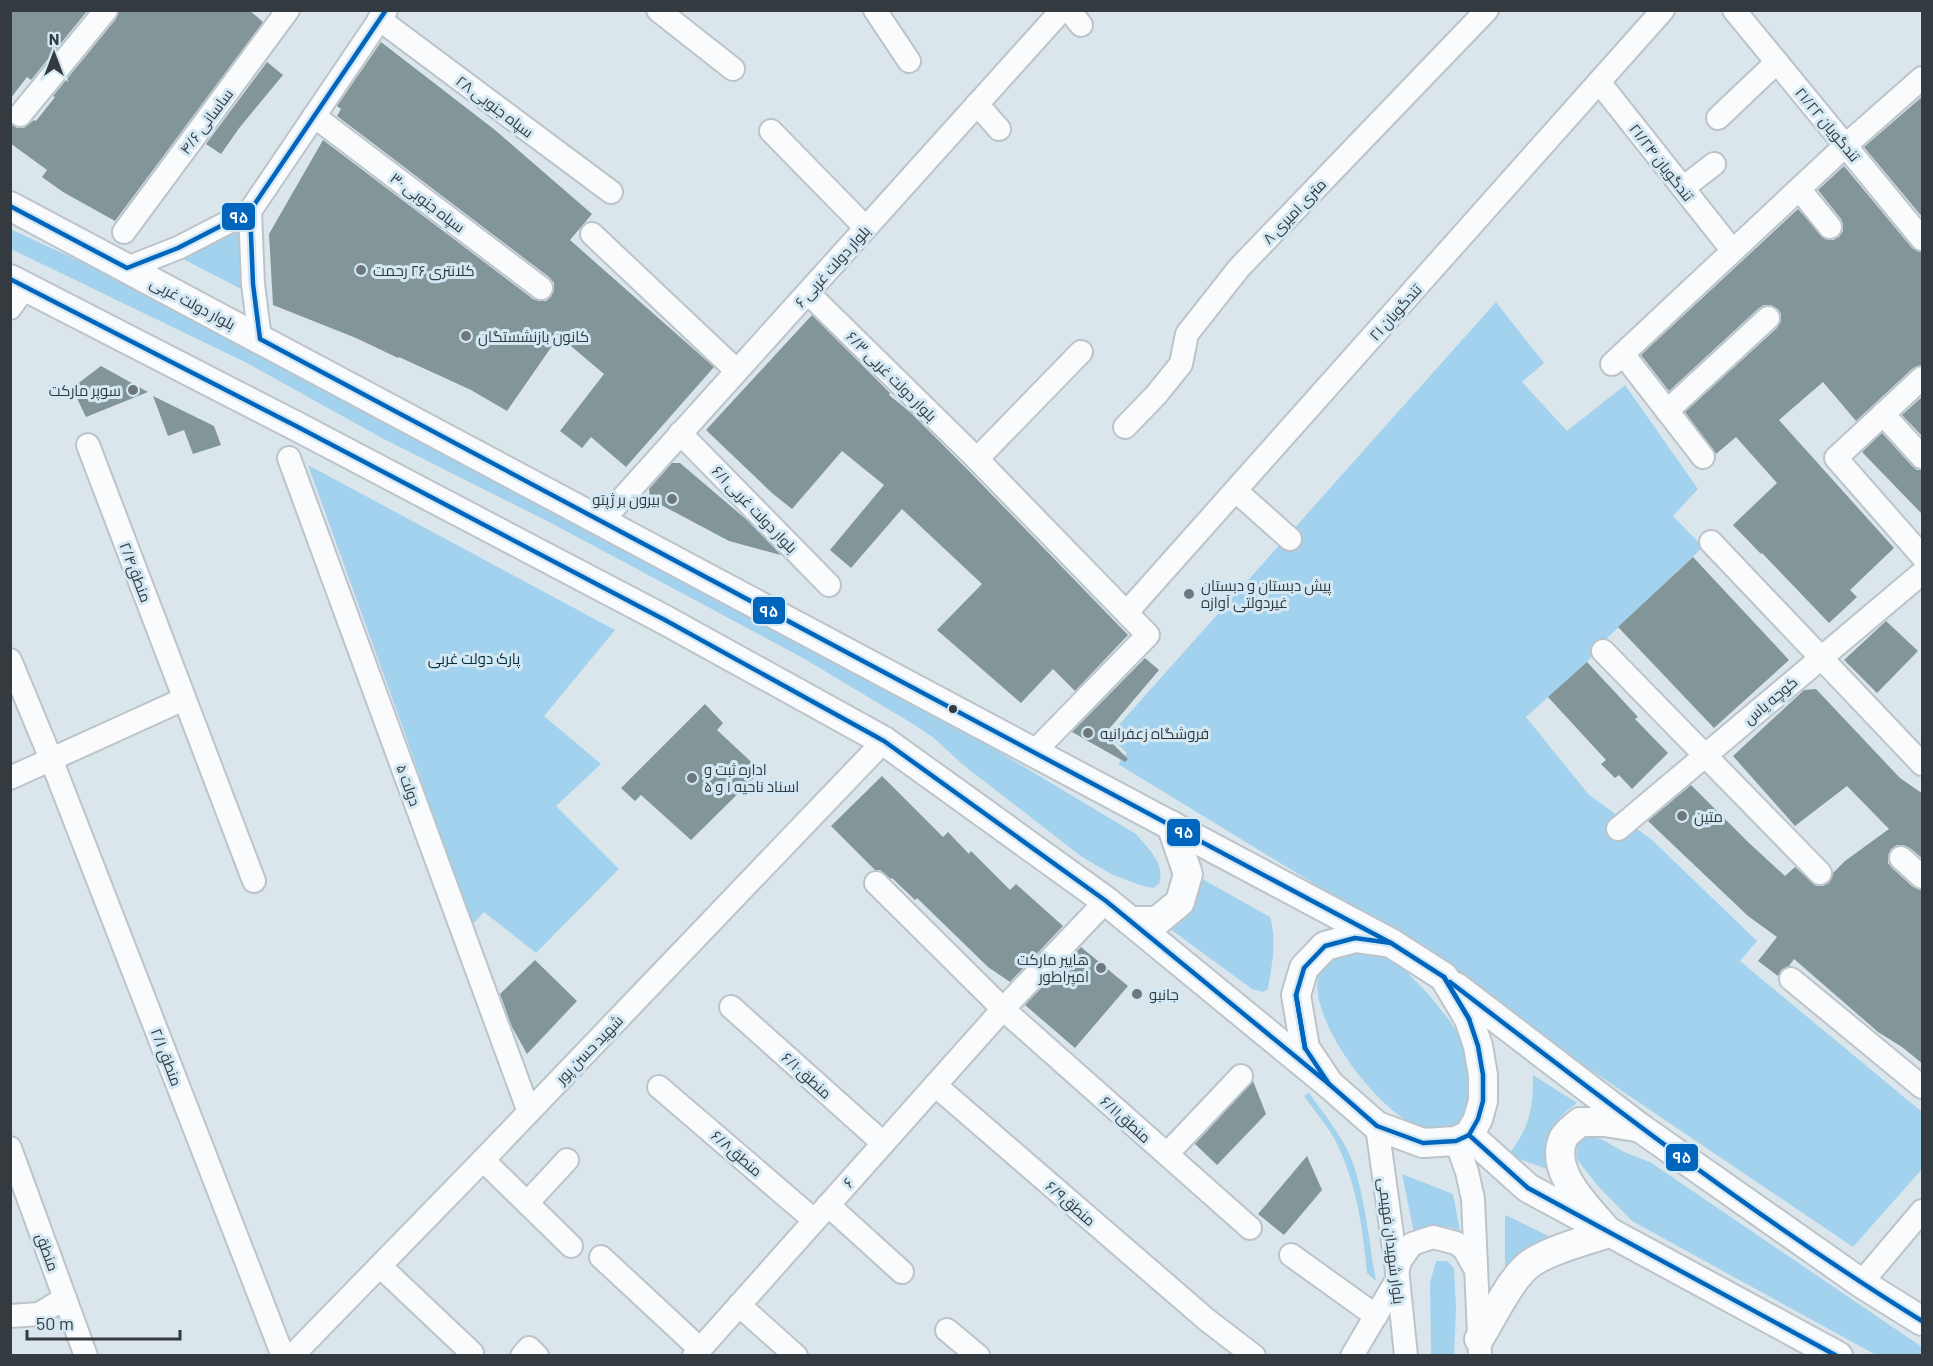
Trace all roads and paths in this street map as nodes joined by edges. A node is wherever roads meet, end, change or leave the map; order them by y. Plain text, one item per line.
1 (106, 10) edge
2 (288, 10) edge
3 (658, 10) edge
4 (875, 10) edge
5 (1062, 10) edge
6 (1487, 10) edge
7 (1663, 10) edge
8 (1734, 10) edge
9 (383, 15) edge
10 (909, 61) dead end
11 (1777, 62) junction
12 (733, 69) dead end
13 (1923, 78) edge
14 (1599, 82) junction
15 (977, 104) junction
16 (20, 115) dead end
17 (314, 116) junction
18 (1718, 118) dead end
19 (999, 129) dead end
20 (771, 131) dead end
21 (1846, 145) junction
22 (1714, 164) dead end
23 (1683, 188) junction
24 (1800, 190) junction
25 (610, 192) dead end
26 (10, 206) edge
27 (250, 211) junction
28 (1830, 227) dead end
29 (866, 228) junction
30 (124, 232) dead end
31 (592, 234) dead end
32 (1923, 238) edge
33 (1725, 241) dead end
34 (127, 268) junction
35 (541, 288) dead end
36 (15, 292) edge
37 (808, 292) junction
38 (1768, 318) dead end
39 (260, 339) junction
40 (1081, 352) dead end
41 (737, 371) junction
42 (1923, 378) edge
43 (1667, 411) junction
44 (1883, 414) junction
45 (1125, 427) dead end
46 (680, 433) junction
47 (88, 445) dead end
48 (1704, 457) dead end
49 (1923, 457) edge
50 (289, 458) dead end
51 (977, 459) junction
52 (1236, 491) junction
53 (602, 521) junction
54 (1290, 539) dead end
55 (1711, 542) dead end
56 (1923, 556) edge
57 (1923, 573) edge
58 (829, 585) dead end
59 (1127, 612) junction
60 (1603, 651) dead end
61 (1820, 658) junction
62 (10, 660) edge
63 (184, 699) junction
64 (884, 741) junction
65 (1034, 752) junction
66 (1704, 756) junction
67 (51, 759) junction
68 (1923, 764) edge
69 (10, 778) edge
70 (1171, 825) junction
71 (1618, 829) dead end
72 (1902, 858) dead end
73 (1820, 873) dead end
74 (1923, 877) edge
75 (254, 881) dead end
76 (876, 883) dead end
77 (1106, 901) junction
78 (1131, 921) junction
79 (1391, 943) junction
80 (1444, 977) junction
81 (1791, 979) dead end
82 (731, 1007) dead end
83 (1003, 1009) junction
84 (1241, 1076) dead end
85 (1329, 1084) junction
86 (935, 1085) junction
87 (659, 1086) dead end
88 (1923, 1087) edge
89 (529, 1112) junction
90 (1377, 1126) junction
91 (1639, 1127) junction
92 (1462, 1138) junction
93 (884, 1143) junction
94 (10, 1148) edge
95 (1167, 1154) junction
96 (483, 1160) junction
97 (567, 1160) dead end
98 (527, 1203) junction
99 (1923, 1211) edge
100 (821, 1212) junction
101 (1250, 1228) dead end
102 (1609, 1233) junction
103 (571, 1246) dead end
104 (1291, 1255) dead end
105 (601, 1257) dead end
106 (380, 1266) junction
107 (1477, 1271) junction
108 (903, 1272) dead end
109 (1397, 1275) junction
110 (1861, 1283) junction
111 (65, 1298) junction
112 (739, 1305) junction
113 (10, 1316) edge
114 (1376, 1316) junction
115 (1923, 1321) edge
116 (947, 1330) dead end
117 (1480, 1347) edge
118 (697, 1352) edge
119 (472, 1353) dead end
120 (86, 1356) edge
121 (284, 1356) edge
122 (292, 1356) edge
123 (522, 1356) edge
124 (537, 1356) edge
125 (796, 1356) edge
126 (978, 1356) edge
127 (1254, 1356) edge
128 (1352, 1356) edge
129 (1406, 1356) edge
130 (1838, 1356) edge

1 - 16 street
2 - 30 street, ۴/۶ ساسانی
3 - 12 street
4 - 10 street
5 - 15 street, بلوار دولت غربی ۶
6 - 45 street, ۸ متری امیری
7 - 14 street, ۲۱ تندگویان
8 - 11 street, ۲۱/۲۲ تندگویان
9 - 17 street
9 - 25 street, ۲۸ سپاه جنوبی
11 - 18 street
11 - 21 street, ۲۱/۲۲ تندگویان
13 - 21 street
14 - 23 street, ۲۱/۲۴ تندگویان
14 - 52 street, ۲۱ تندگویان
15 - 19 street
15 - 29 street, بلوار دولت غربی ۶
17 - 27 street
17 - 35 street, ۳۰ سپاه جنوبی
20 - 29 street
21 - 24 street
21 - 32 street, ۲۱/۲۲ تندگویان
22 - 23 street
23 - 33 street, ۲۱/۲۴ تندگویان
24 - 28 street
24 - 43 street
26 - 34 main road, بلوار دولت غربی
27 - 34 street
27 - 39 street
29 - 37 street, بلوار دولت غربی ۶
31 - 41 street
34 - 39 main road, بلوار دولت غربی
36 - 64 main road
37 - 41 street, بلوار دولت غربی ۶
37 - 51 street, بلوار دولت غربی ۶/۳
38 - 43 street
39 - 53 main road, بلوار دولت غربی
40 - 51 street
41 - 46 street, بلوار دولت غربی ۶
42 - 44 street
43 - 48 street
44 - 49 street
44 - 56 street
46 - 53 street, بلوار دولت غربی ۶
46 - 58 street, بلوار دولت غربی ۶/۱
47 - 63 street, منطق۲/۴
50 - 89 street, ۵ دولت
51 - 59 street, بلوار دولت غربی ۶/۳
52 - 54 street
52 - 59 street, ۲۱ تندگویان
53 - 65 main road, بلوار دولت غربی
55 - 61 street
57 - 61 street, کوچه یاس
59 - 65 street, بلوار دولت غربی ۶/۳
60 - 66 street
61 - 66 street, کوچه یاس
61 - 68 street
62 - 67 street, منطق ۲/۱
63 - 67 street
63 - 75 street, منطق۲/۴
64 - 77 main road
64 - 89 street, شهید حسن پور
65 - 70 main road, بلوار دولت غربی
66 - 71 street, کوچه یاس
66 - 73 street
67 - 69 street
67 - 121 street, منطق ۲/۱
70 - 78 main road
70 - 79 main road, بلوار دولت غربی
72 - 74 street
76 - 83 street, منطق۶/۱۱
77 - 78 main road
77 - 83 street, ۶
78 - 85 main road
79 - 80 main road
79 - 85 main road
80 - 91 main road
80 - 92 main road
81 - 88 street
82 - 93 street, منطق۶/۱۰
83 - 86 street, ۶
83 - 95 street, منطق۶/۱۱
84 - 95 street
85 - 90 main road
86 - 93 street, ۶
86 - 127 street, منطق۶/۹
87 - 100 street, منطق۶/۸
89 - 96 street, شهید حسن پور
90 - 92 main road
90 - 109 street, بلوار شهیدان فهیمی
91 - 102 main road
91 - 110 main road
92 - 102 main road
92 - 107 street
93 - 100 street, ۶
94 - 111 street, منطق
95 - 101 street, منطق۶/۱۱
96 - 98 street
96 - 106 street, شهید حسن پور
97 - 98 street
98 - 103 street
99 - 110 street
100 - 108 street, منطق۶/۸
100 - 112 street, ۶
102 - 117 main road
102 - 130 main road
104 - 114 street
105 - 118 street
106 - 119 street
106 - 122 street, شهید حسن پور
107 - 109 street
107 - 117 street
109 - 114 street
109 - 129 street, بلوار شهیدان فهیمی
110 - 115 main road
111 - 113 street
111 - 120 street, منطق
112 - 118 street, ۶
112 - 125 street
114 - 128 street
116 - 126 street
123 - 124 street

